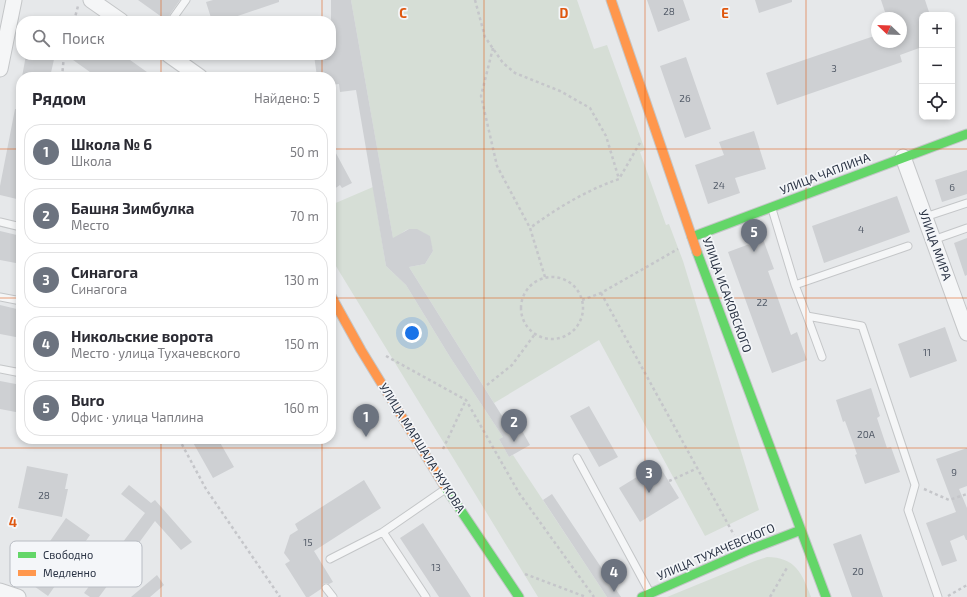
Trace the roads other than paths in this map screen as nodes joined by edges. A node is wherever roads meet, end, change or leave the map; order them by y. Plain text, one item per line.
1 (14, 0) edge
2 (186, 0) edge
3 (611, 0) edge
4 (85, 2) edge
5 (111, 16) edge
6 (175, 16) edge
7 (176, 60) edge
8 (0, 69) edge
9 (193, 72) edge
10 (967, 134) edge
11 (903, 157) junction
12 (967, 203) edge
13 (772, 207) junction
14 (925, 217) junction
15 (0, 222) edge
16 (16, 226) edge
17 (967, 228) edge
18 (692, 237) junction
19 (933, 240) junction
20 (908, 246) dead end
21 (795, 285) junction
22 (0, 297) edge
23 (16, 299) edge
24 (336, 305) edge
25 (807, 316) junction
26 (967, 333) edge
27 (822, 357) dead end
28 (0, 370) edge
29 (16, 372) edge
30 (578, 458) dead end
31 (446, 489) junction
32 (801, 530) junction
33 (383, 532) junction
34 (330, 559) dead end
35 (326, 588) dead end
36 (0, 591) edge
37 (646, 595) edge
38 (18, 597) edge
39 (332, 597) edge
40 (426, 597) edge
41 (519, 597) edge
42 (826, 597) edge
43 (938, 597) edge

1 - 8 street
2 - 6 lane
3 - 18 street, УЛИЦА ИСАКОВСКОГО
4 - 5 street
7 - 9 street
10 - 11 street, УЛИЦА ЧАПЛИНА
11 - 13 street, УЛИЦА ЧАПЛИНА
11 - 14 street, УЛИЦА МИРА
12 - 14 lane
13 - 18 street, УЛИЦА ЧАПЛИНА
13 - 21 lane
14 - 19 street, УЛИЦА МИРА
15 - 16 lane
17 - 19 lane
18 - 32 street, УЛИЦА ИСАКОВСКОГО
19 - 26 street, УЛИЦА МИРА
20 - 21 lane
21 - 25 lane
22 - 23 lane
24 - 31 street, УЛИЦА МАРШАЛА ЖУКОВА
25 - 27 lane
25 - 43 lane
28 - 29 lane
30 - 37 lane
31 - 33 lane
31 - 41 street, УЛИЦА МАРШАЛА ЖУКОВА
32 - 37 street, УЛИЦА ТУХАЧЕВСКОГО
32 - 42 street, УЛИЦА ИСАКОВСКОГО
33 - 34 lane
33 - 40 lane
35 - 39 lane
36 - 38 street

